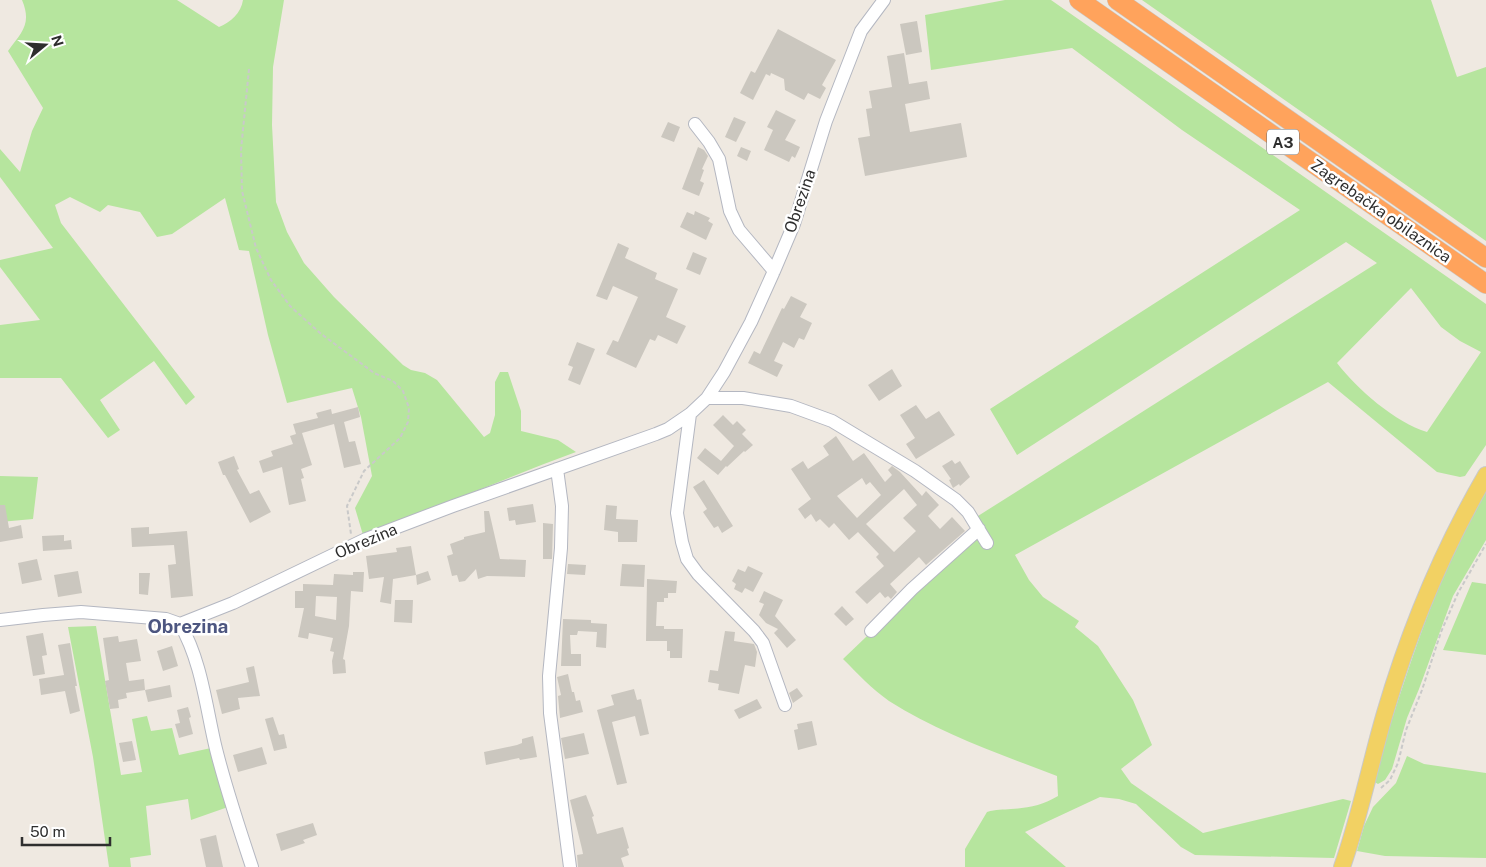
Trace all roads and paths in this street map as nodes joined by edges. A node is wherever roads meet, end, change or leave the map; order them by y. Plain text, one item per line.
1 (884, 0) edge
2 (1079, 0) edge
3 (1117, 0) edge
4 (249, 69) dead end
5 (695, 124) dead end
6 (1486, 258) edge
7 (774, 271) junction
8 (1486, 284) edge
9 (707, 398) junction
10 (690, 414) junction
11 (557, 469) junction
12 (1486, 475) edge
13 (979, 529) junction
14 (987, 543) dead end
15 (1486, 544) edge
16 (352, 547) junction
17 (0, 620) edge
18 (180, 624) junction
19 (871, 631) dead end
20 (785, 705) dead end
21 (1362, 799) junction
22 (252, 867) edge
23 (570, 867) edge
24 (1342, 867) edge

1 - 7 street, Obrezina
2 - 8 highway, Zagrebačka obilaznica / A3
3 - 6 highway, Zagrebačka obilaznica / A3
4 - 16 path
5 - 7 street
7 - 9 street, Obrezina
9 - 10 street, Obrezina
9 - 13 street
10 - 11 street, Obrezina
10 - 20 street
11 - 16 street, Obrezina
11 - 23 street
12 - 21 main road
13 - 14 street
13 - 19 street
15 - 21 path
16 - 18 street, Obrezina
17 - 18 street
18 - 22 street
21 - 24 main road

